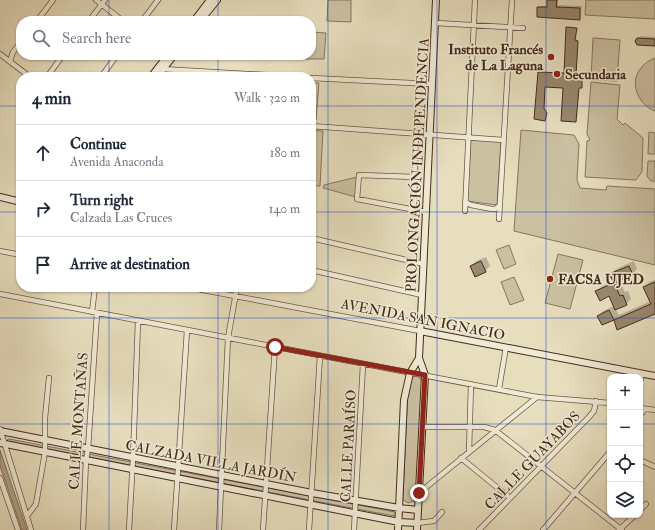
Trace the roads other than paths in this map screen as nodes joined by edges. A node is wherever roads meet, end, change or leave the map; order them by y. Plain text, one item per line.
1 (53, 0) edge
2 (96, 0) edge
3 (105, 0) edge
4 (158, 0) edge
5 (210, 0) edge
6 (217, 0) edge
7 (436, 0) edge
8 (475, 0) edge
9 (512, 0) edge
10 (102, 4) junction
11 (41, 16) edge
12 (93, 16) edge
13 (117, 16) edge
14 (146, 16) edge
15 (198, 16) edge
16 (204, 16) edge
17 (436, 23) junction
18 (474, 25) junction
19 (510, 27) junction
20 (523, 28) dead end
21 (16, 48) edge
22 (0, 54) edge
23 (59, 60) edge
24 (113, 60) edge
25 (167, 60) edge
26 (10, 61) junction
27 (160, 69) junction
28 (24, 72) edge
29 (51, 72) edge
30 (105, 72) edge
31 (157, 72) edge
32 (159, 72) edge
33 (213, 72) edge
34 (316, 78) edge
35 (431, 84) junction
36 (316, 126) edge
37 (416, 133) junction
38 (429, 135) junction
39 (468, 137) junction
40 (503, 140) junction
41 (415, 177) junction
42 (0, 197) edge
43 (16, 201) edge
44 (465, 202) junction
45 (499, 206) junction
46 (414, 209) junction
47 (464, 211) dead end
48 (426, 212) junction
49 (499, 219) dead end
50 (316, 239) edge
51 (0, 251) edge
52 (16, 254) edge
53 (424, 264) junction
54 (316, 271) edge
55 (95, 292) edge
56 (214, 292) edge
57 (236, 292) edge
58 (0, 294) edge
59 (422, 295) junction
60 (235, 296) junction
61 (94, 312) junction
62 (138, 321) junction
63 (187, 330) junction
64 (420, 331) junction
65 (228, 338) junction
66 (275, 347) junction
67 (506, 347) junction
68 (320, 356) junction
69 (419, 358) junction
70 (363, 364) junction
71 (410, 373) junction
72 (642, 374) edge
73 (643, 374) edge
74 (425, 375) junction
75 (655, 376) edge
76 (50, 378) dead end
77 (471, 384) junction
78 (499, 389) junction
79 (537, 397) junction
80 (596, 401) junction
81 (607, 403) edge
82 (643, 408) edge
83 (655, 410) edge
84 (422, 426) junction
85 (469, 427) junction
86 (495, 430) junction
87 (0, 431) edge
88 (45, 440) junction
89 (2, 443) edge
90 (88, 449) junction
91 (45, 452) junction
92 (469, 452) junction
93 (607, 456) edge
94 (133, 458) junction
95 (462, 458) junction
96 (86, 460) junction
97 (643, 461) edge
98 (177, 466) junction
99 (541, 466) junction
100 (655, 467) edge
101 (132, 469) junction
102 (222, 475) junction
103 (0, 478) edge
104 (177, 478) junction
105 (265, 484) junction
106 (221, 487) junction
107 (312, 493) junction
108 (419, 493) junction
109 (575, 493) junction
110 (265, 496) junction
111 (510, 498) junction
112 (356, 500) junction
113 (646, 504) dead end
114 (311, 505) junction
115 (643, 507) edge
116 (399, 508) junction
117 (418, 510) junction
118 (442, 512) dead end
119 (355, 513) junction
120 (27, 516) junction
121 (631, 518) edge
122 (399, 522) junction
123 (417, 527) edge
124 (18, 530) edge
125 (32, 530) edge
126 (83, 530) edge
127 (129, 530) edge
128 (174, 530) edge
129 (219, 530) edge
130 (263, 530) edge
131 (309, 530) edge
132 (354, 530) edge
133 (398, 530) edge
134 (479, 530) edge
135 (543, 530) edge
136 (620, 530) edge

1 - 11 street
2 - 10 street
3 - 10 street
4 - 14 street
5 - 15 street
6 - 16 street
7 - 17 street, PROLONGACIÓN INDEPENDENCIA
8 - 18 street
9 - 19 street
10 - 12 street
10 - 13 street
17 - 18 street
17 - 35 street, PROLONGACIÓN INDEPENDENCIA
18 - 19 street
18 - 39 street
19 - 20 street
19 - 40 street
21 - 26 street
22 - 26 street
23 - 29 street
24 - 30 street
25 - 27 street
26 - 28 street
27 - 31 street
27 - 32 street
27 - 33 street
34 - 35 street
35 - 38 street, PROLONGACIÓN INDEPENDENCIA
36 - 37 street
37 - 38 street
37 - 41 street
38 - 39 street
38 - 48 street, PROLONGACIÓN INDEPENDENCIA
39 - 40 street
39 - 44 street
40 - 45 street
41 - 46 street
41 - 46 street
42 - 43 street
44 - 45 street
44 - 47 street
45 - 49 street
46 - 48 street
48 - 53 street, PROLONGACIÓN INDEPENDENCIA
50 - 53 street
51 - 52 street
53 - 59 street, PROLONGACIÓN INDEPENDENCIA
54 - 59 street
55 - 61 street, CALLE MONTAÑAS
56 - 60 street, AVENIDA SAN IGNACIO
57 - 60 street
58 - 61 street
59 - 64 street, PROLONGACIÓN INDEPENDENCIA
60 - 64 street, AVENIDA SAN IGNACIO
60 - 65 street
61 - 62 street
61 - 90 street, CALLE MONTAÑAS
62 - 63 street
62 - 94 street
63 - 65 street
63 - 98 street
64 - 67 street, AVENIDA SAN IGNACIO
64 - 69 street, PROLONGACIÓN INDEPENDENCIA
65 - 66 street
65 - 102 street
66 - 68 street
66 - 105 street
67 - 72 street, AVENIDA SAN IGNACIO
67 - 78 street
68 - 70 street
68 - 107 street
69 - 71 street
69 - 74 street
70 - 71 street
70 - 112 street, CALLE PARAÍSO
71 - 74 street
71 - 116 street
73 - 75 street, AVENIDA SAN IGNACIO
74 - 77 street
74 - 84 street
76 - 88 street
77 - 78 street
77 - 85 street
78 - 79 street
79 - 80 street
79 - 86 street
80 - 81 street
80 - 99 street, CALLE GUAYABOS
82 - 83 street
84 - 85 street
84 - 108 street
85 - 86 street
85 - 92 street
86 - 92 street
86 - 99 street
87 - 88 street, CALZADA VILLA JARDÍN
87 - 89 street
88 - 90 street, CALZADA VILLA JARDÍN
88 - 91 street
89 - 91 street, CALZADA VILLA JARDÍN
89 - 120 street
90 - 94 street, CALZADA VILLA JARDÍN
90 - 96 street, CALLE MONTAÑAS
91 - 96 street, CALZADA VILLA JARDÍN
91 - 120 street
92 - 95 street
93 - 109 street
94 - 98 street, CALZADA VILLA JARDÍN
94 - 101 street
95 - 108 street
95 - 111 street
96 - 101 street, CALZADA VILLA JARDÍN
96 - 126 street, CALLE MONTAÑAS
97 - 100 street
98 - 102 street, CALZADA VILLA JARDÍN
98 - 104 street
99 - 109 street
99 - 111 street, CALLE GUAYABOS
101 - 104 street, CALZADA VILLA JARDÍN
101 - 127 street
102 - 105 street, CALZADA VILLA JARDÍN
102 - 106 street
103 - 124 street
104 - 106 street, CALZADA VILLA JARDÍN
104 - 128 street
105 - 107 street, CALZADA VILLA JARDÍN
105 - 110 street
106 - 110 street, CALZADA VILLA JARDÍN
106 - 129 street
107 - 112 street, CALZADA VILLA JARDÍN
107 - 114 street
108 - 117 street
109 - 135 street
109 - 136 street
110 - 114 street, CALZADA VILLA JARDÍN
110 - 130 street
111 - 134 street, CALLE GUAYABOS
112 - 116 street, CALZADA VILLA JARDÍN
112 - 119 street, CALLE PARAÍSO
113 - 115 street
114 - 119 street, CALZADA VILLA JARDÍN
114 - 131 street
116 - 117 street, CALZADA VILLA JARDÍN
116 - 122 street
117 - 123 street
118 - 123 street
119 - 122 street, CALZADA VILLA JARDÍN
119 - 132 street, CALLE PARAÍSO
120 - 125 street
121 - 136 street
122 - 123 street, CALZADA VILLA JARDÍN
122 - 133 street

